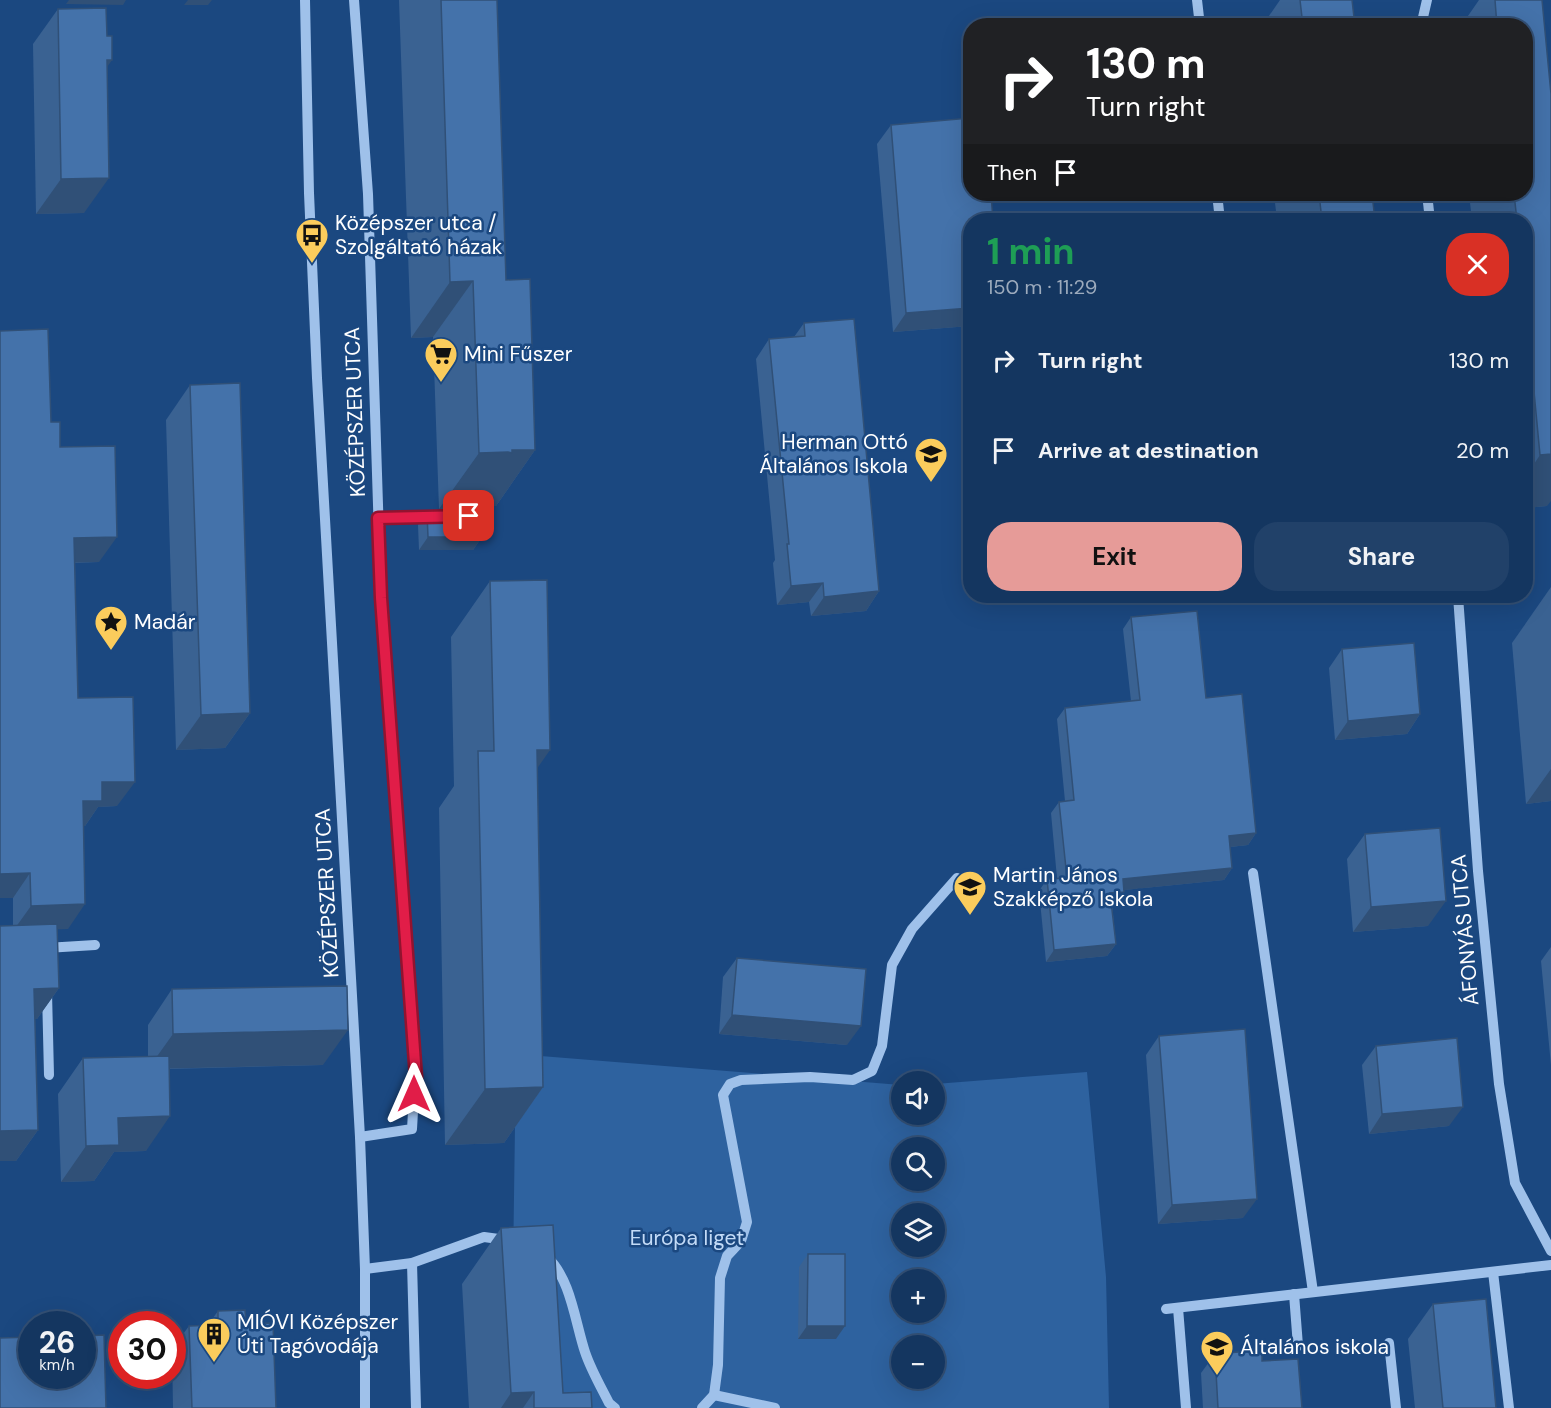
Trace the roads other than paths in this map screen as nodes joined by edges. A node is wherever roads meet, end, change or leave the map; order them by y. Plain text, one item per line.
1 (305, 0) edge
2 (354, 0) edge
3 (1197, 0) edge
4 (1427, 0) edge
5 (1199, 18) edge
6 (1423, 18) edge
7 (446, 516) edge
8 (378, 518) junction
9 (1459, 603) edge
10 (1254, 873) dead end
11 (957, 878) dead end
12 (95, 945) dead end
13 (46, 959) edge
14 (46, 982) edge
15 (49, 1074) dead end
16 (360, 1137) junction
17 (515, 1240) edge
18 (539, 1250) edge
19 (1551, 1251) edge
20 (412, 1263) junction
21 (1551, 1265) edge
22 (365, 1269) junction
23 (1493, 1272) junction
24 (1313, 1292) junction
25 (1294, 1294) junction
26 (1178, 1308) junction
27 (1166, 1309) dead end
28 (1389, 1343) dead end
29 (1298, 1346) dead end
30 (714, 1395) junction
31 (365, 1408) edge
32 (416, 1408) edge
33 (615, 1408) edge
34 (702, 1408) edge
35 (775, 1408) edge
36 (1186, 1408) edge
37 (1396, 1408) edge
38 (1509, 1408) edge

1 - 16 street, KÖZÉPSZER UTCA
2 - 8 street, KÖZÉPSZER UTCA
3 - 5 street
4 - 6 street
7 - 8 street
8 - 16 street, KÖZÉPSZER UTCA
9 - 19 street, ÁFONYÁS UTCA
10 - 24 street
11 - 30 street
12 - 13 street
14 - 15 street
16 - 22 street, KÖZÉPSZER UTCA
17 - 20 street
18 - 33 street
20 - 22 street
20 - 32 street
21 - 23 street
22 - 31 street, KÖZÉPSZER UTCA
23 - 24 street
23 - 38 street
24 - 25 street
25 - 26 street
25 - 29 street
26 - 27 street
26 - 36 street
28 - 37 street
30 - 34 street
30 - 35 street

